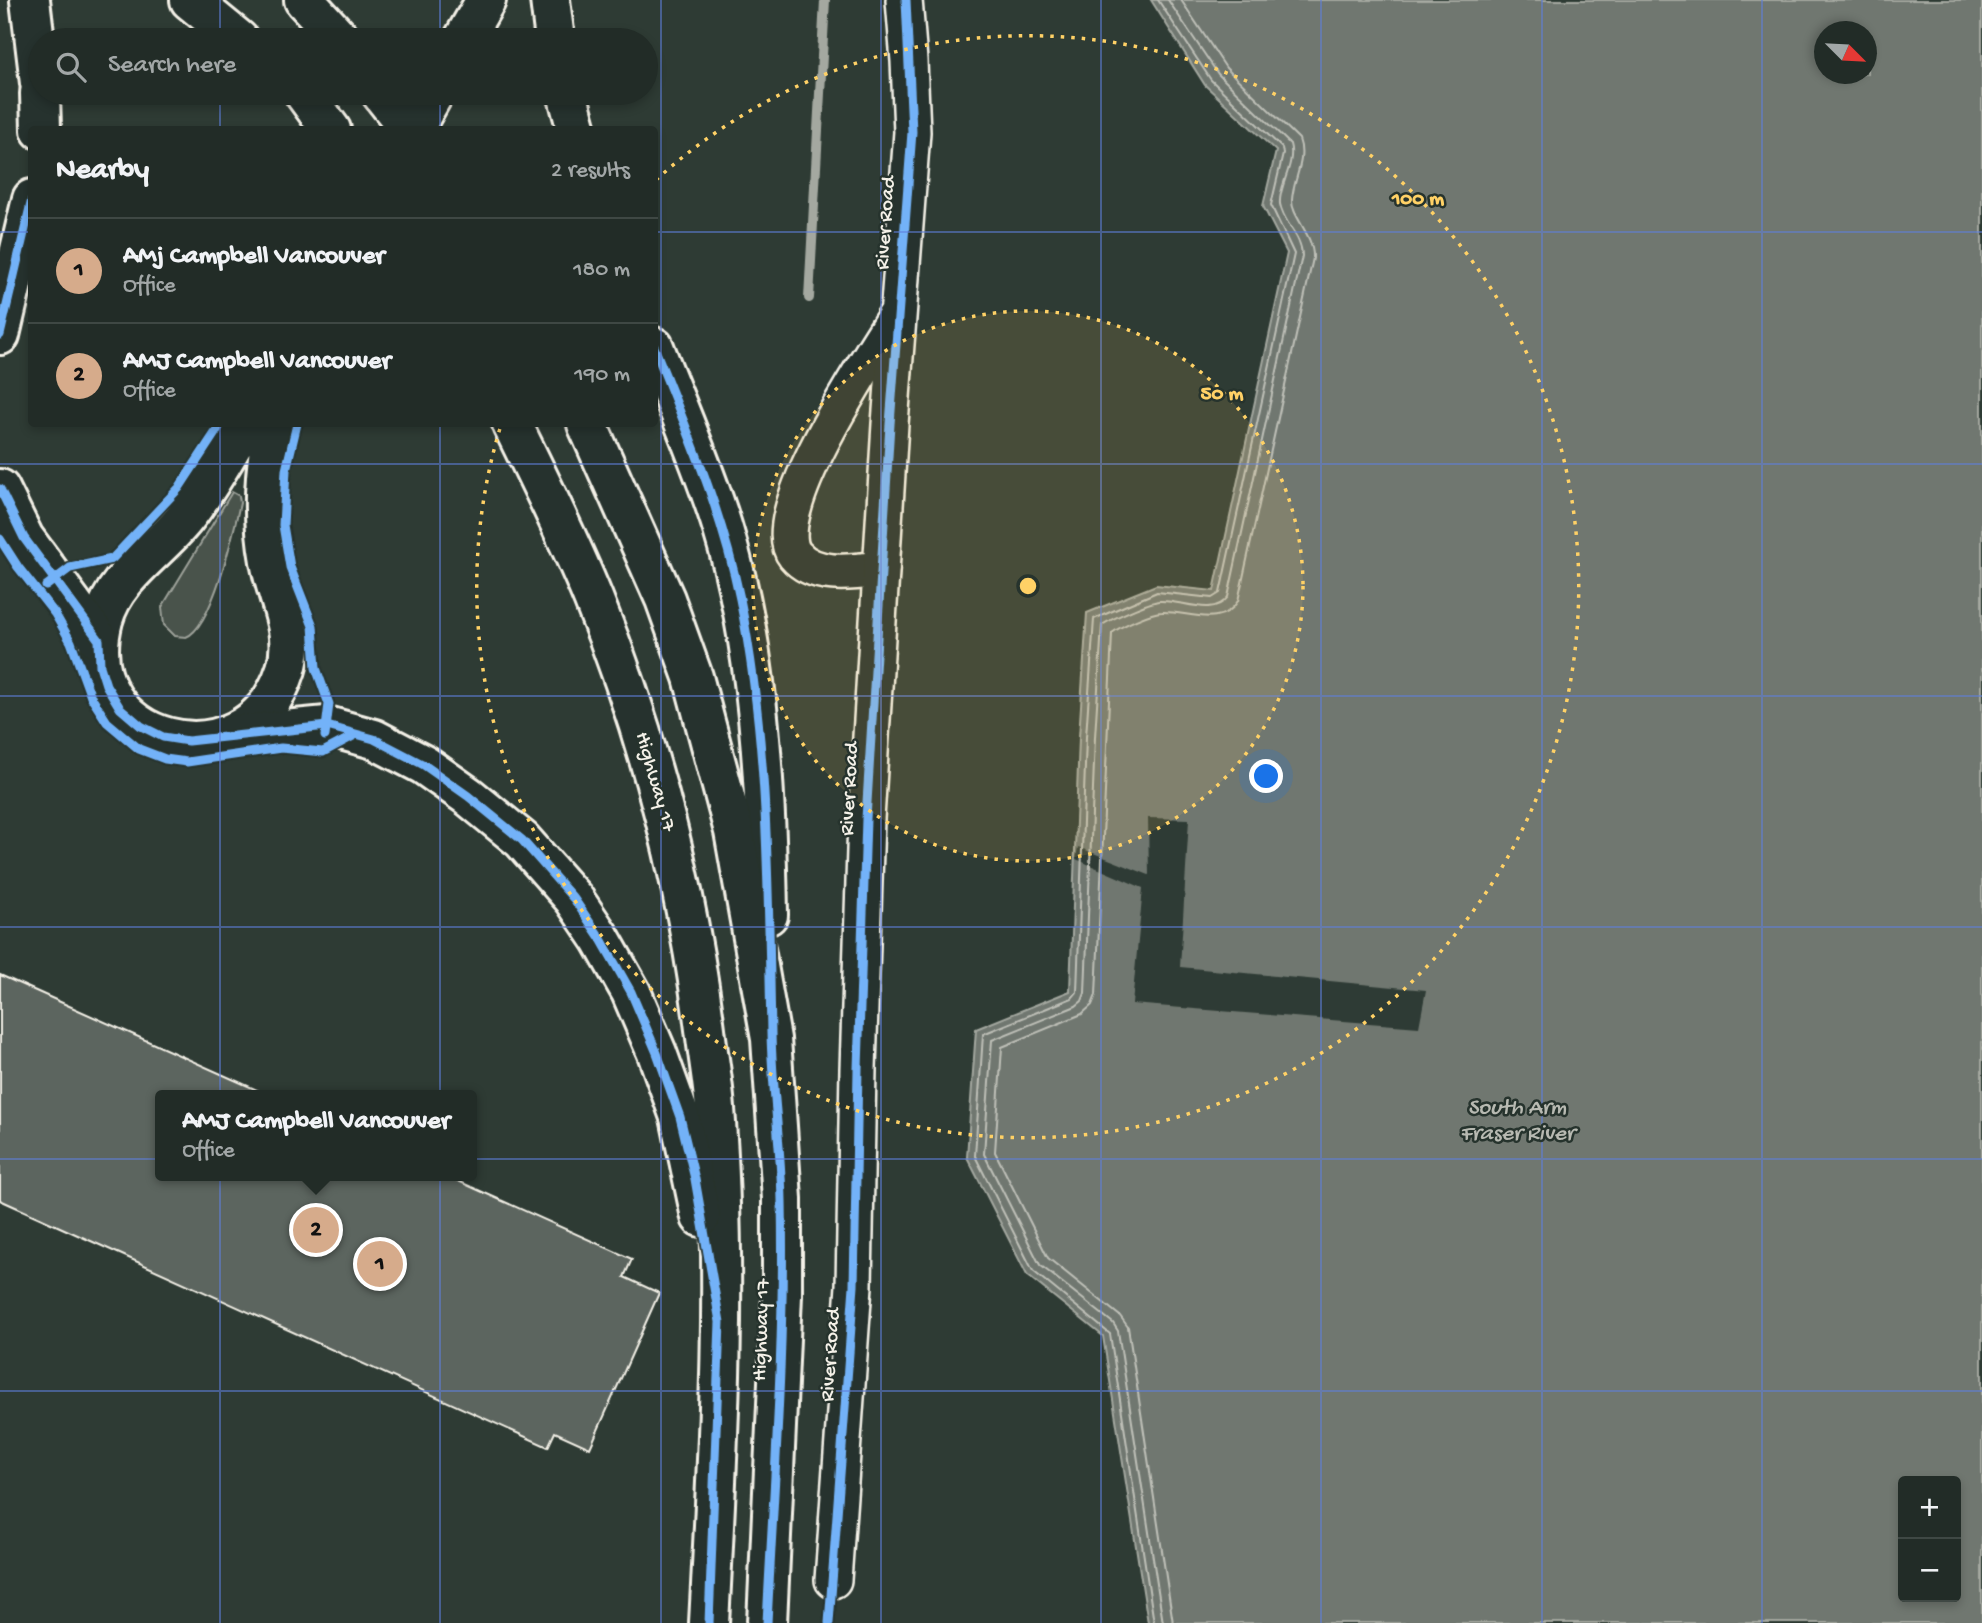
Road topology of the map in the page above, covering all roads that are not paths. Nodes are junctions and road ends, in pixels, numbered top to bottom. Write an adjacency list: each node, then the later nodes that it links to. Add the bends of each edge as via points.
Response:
1 (30, 0): 8 (main road)
2 (190, 0): 9 (main road)
3 (230, 0): 10 (main road)
4 (304, 0): 11 (main road)
5 (486, 0): 12 (main road)
6 (550, 0): 13 (main road)
7 (904, 0): 25 (street, River Road, via 912,132)
8 (33, 28)
9 (224, 28)
10 (254, 28)
11 (330, 28)
12 (470, 28)
13 (554, 28)
14 (40, 105): 19 (main road)
15 (313, 105): 20 (main road)
16 (391, 105): 21 (main road)
17 (427, 105): 22 (main road)
18 (571, 105): 23 (main road)
19 (41, 126)
20 (328, 126)
21 (409, 126)
22 (414, 126)
23 (577, 126)
24 (28, 217): 26 (main road)
25 (898, 312): 33 (street, River Road); 33 (street, via 850,388 806,472 789,522 788,540 796,556 810,565 831,573)
26 (0, 335)
27 (658, 357): 36 (main road, via 723,528 740,600 762,760)
28 (243, 427): 34 (main road, via 187,515 117,588)
29 (273, 427): 35 (main road, via 263,493 265,524 290,654 271,701)
30 (514, 427): 37 (main road, Highway 17, via 593,597 631,701 673,849 697,967 715,1106)
31 (588, 427): 36 (main road, Highway 17, via 665,599 693,677 734,831)
32 (0, 489): 34 (main road, via 24,538)
33 (881, 569): 38 (street, River Road, via 866,819 854,1286)
34 (100, 640): 35 (main road, via 106,685 120,708 141,726 174,740)
35 (232, 735): 37 (main road, via 327,726 374,739 424,765 468,796 522,840 574,899 631,992 675,1104 695,1179)
36 (771, 1039): 40 (main road, Highway 17, via 782,1199 782,1295)
37 (720, 1322): 39 (main road, Highway 17)
38 (833, 1580)
39 (709, 1623)
40 (767, 1623)

